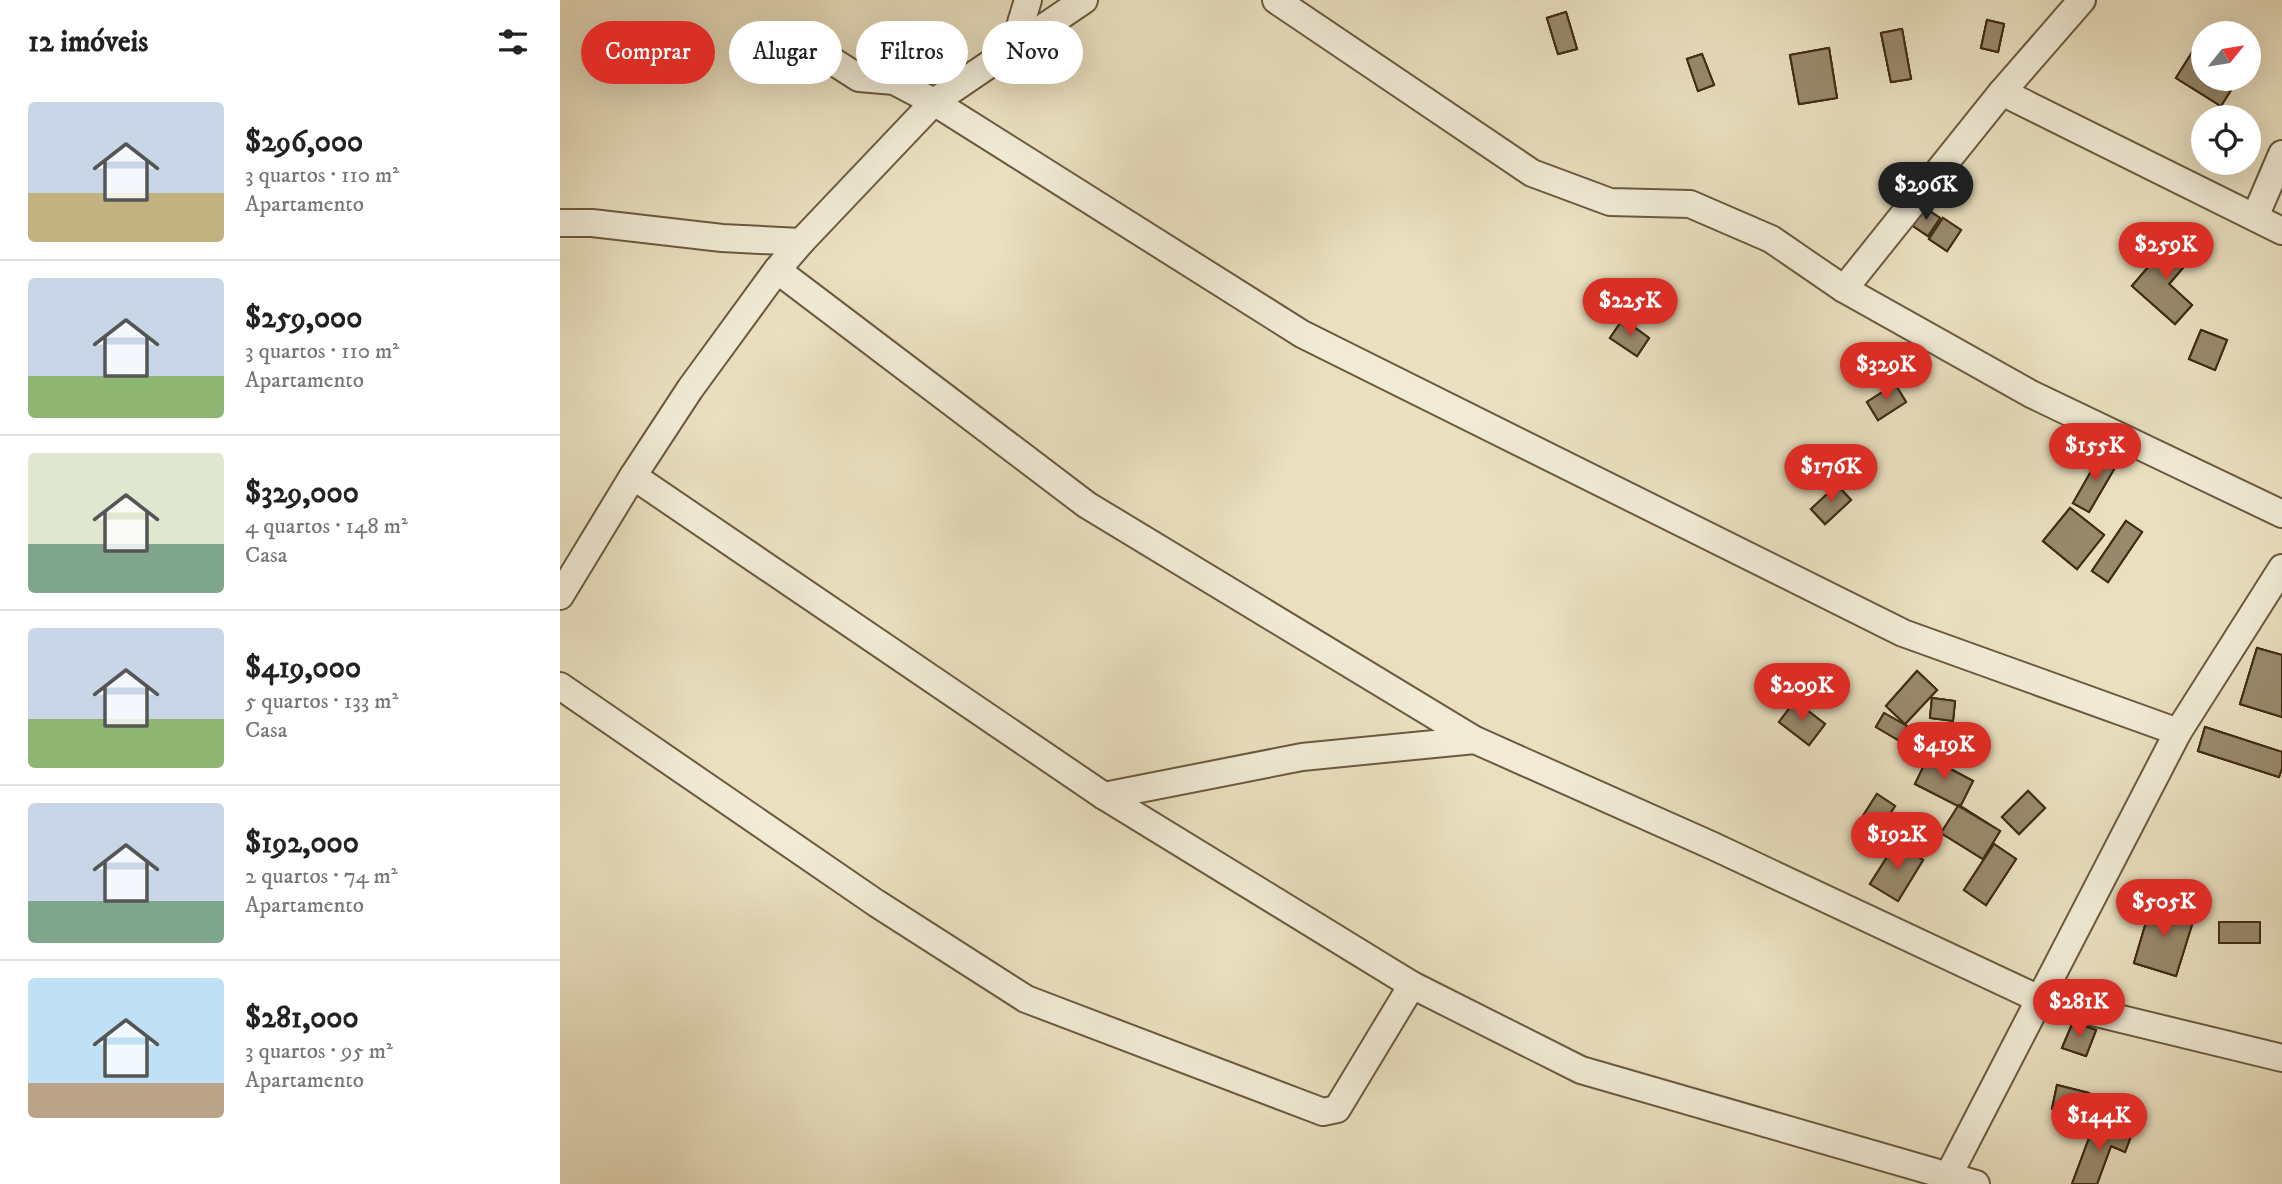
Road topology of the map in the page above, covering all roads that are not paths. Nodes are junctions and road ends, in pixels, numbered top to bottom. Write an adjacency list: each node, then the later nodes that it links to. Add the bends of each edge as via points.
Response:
1 (1028, 0): 5 (street)
2 (1084, 0): 6 (street)
3 (1276, 0): 17 (street, via 1532,173 1610,202 1690,204 1771,239)
4 (2082, 0): 9 (street)
5 (1022, 21)
6 (1052, 21)
7 (842, 67): 10 (street, via 859,78 894,81)
8 (982, 68): 10 (street)
9 (2002, 92): 12 (street); 17 (street)
10 (934, 102): 15 (street); 23 (street, via 1302,334 1903,633)
11 (2282, 154): 12 (street)
12 (2255, 217): 14 (street)
13 (560, 223): 15 (street)
14 (2282, 231)
15 (801, 242): 16 (street)
16 (777, 270): 18 (street); 24 (street, via 1087,505)
17 (1844, 289): 19 (street, via 2031,394)
18 (633, 476): 21 (street); 25 (street)
19 (2282, 514)
20 (2282, 568): 23 (street)
21 (560, 596)
22 (560, 686): 26 (street, via 876,903 1026,999 1323,1112 1337,1109)
23 (2178, 732): 27 (street)
24 (1475, 740): 25 (street, via 1301,757); 27 (street)
25 (1104, 796): 26 (street)
26 (1412, 985): 29 (street, via 1581,1070)
27 (2039, 999): 28 (street); 29 (street)
28 (2282, 1058)
29 (1946, 1180): 30 (street)
30 (1976, 1184)

